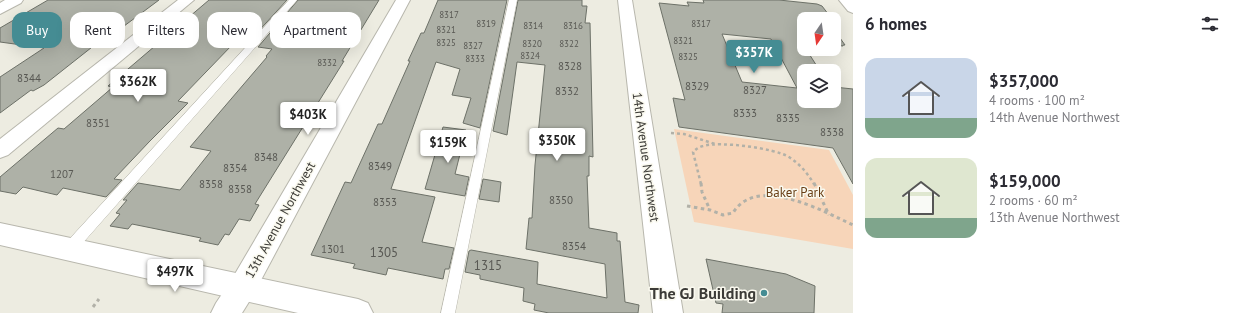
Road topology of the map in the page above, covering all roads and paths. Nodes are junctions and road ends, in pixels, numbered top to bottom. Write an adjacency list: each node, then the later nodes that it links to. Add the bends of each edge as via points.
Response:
1 (16, 0): 8 (street)
2 (188, 0): 12 (street)
3 (293, 0): 18 (lane)
4 (403, 0): 19 (street, 13th Avenue Northwest)
5 (513, 0): 24 (lane)
6 (625, 0): 25 (street, 14th Avenue Northwest)
7 (846, 0): 9 (street)
8 (0, 8)
9 (853, 8)
10 (671, 132): 11 (path)
11 (718, 144): 14 (path, via 698,147 693,152 702,192); 15 (path, via 772,151 796,161 814,184)
12 (0, 150)
13 (687, 206): 14 (path)
14 (710, 210): 15 (path, via 723,215 734,213 743,200 761,195 790,199)
15 (829, 215): 16 (path)
16 (853, 225)
17 (0, 234): 18 (street)
18 (69, 249): 19 (street)
19 (242, 288): 22 (street, 13th Avenue Northwest); 23 (street)
20 (99, 299): 21 (path)
21 (93, 307)
22 (226, 313)
23 (358, 313)
24 (448, 313)
25 (668, 313)

